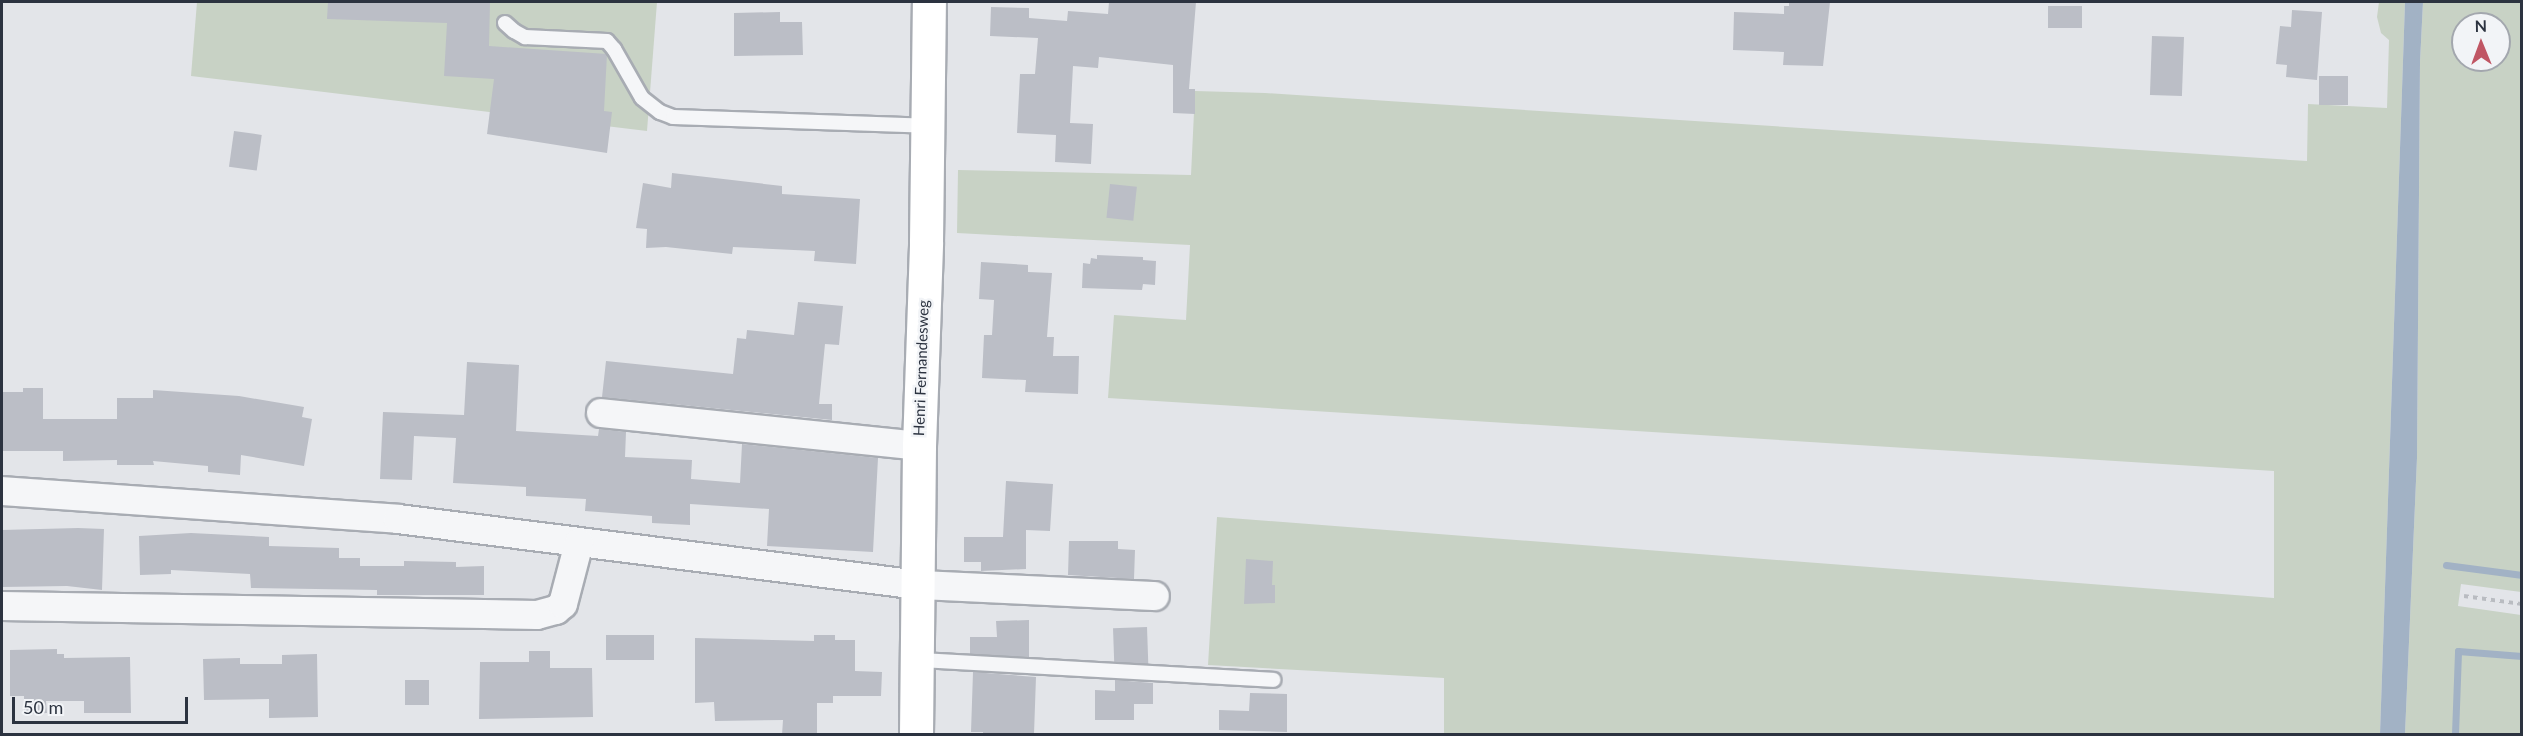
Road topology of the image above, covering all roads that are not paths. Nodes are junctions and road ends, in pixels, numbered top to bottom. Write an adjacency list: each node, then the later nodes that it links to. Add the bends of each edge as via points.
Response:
1 (929, 2): 3 (street, Henri Fernandesweg)
2 (505, 23): 3 (lane, via 525,37 607,41 642,98 673,117)
3 (927, 126): 5 (street, Henri Fernandesweg)
4 (601, 413): 5 (street)
5 (919, 446): 8 (street, Henri Fernandesweg)
6 (2, 490): 7 (street, via 398,519)
7 (579, 543): 8 (street); 10 (street, via 563,604 537,615)
8 (919, 585): 9 (street); 11 (street, Henri Fernandesweg)
9 (1155, 596)
10 (2, 606)
11 (919, 660): 12 (lane); 13 (street, Henri Fernandesweg)
12 (1273, 680)
13 (916, 735)

